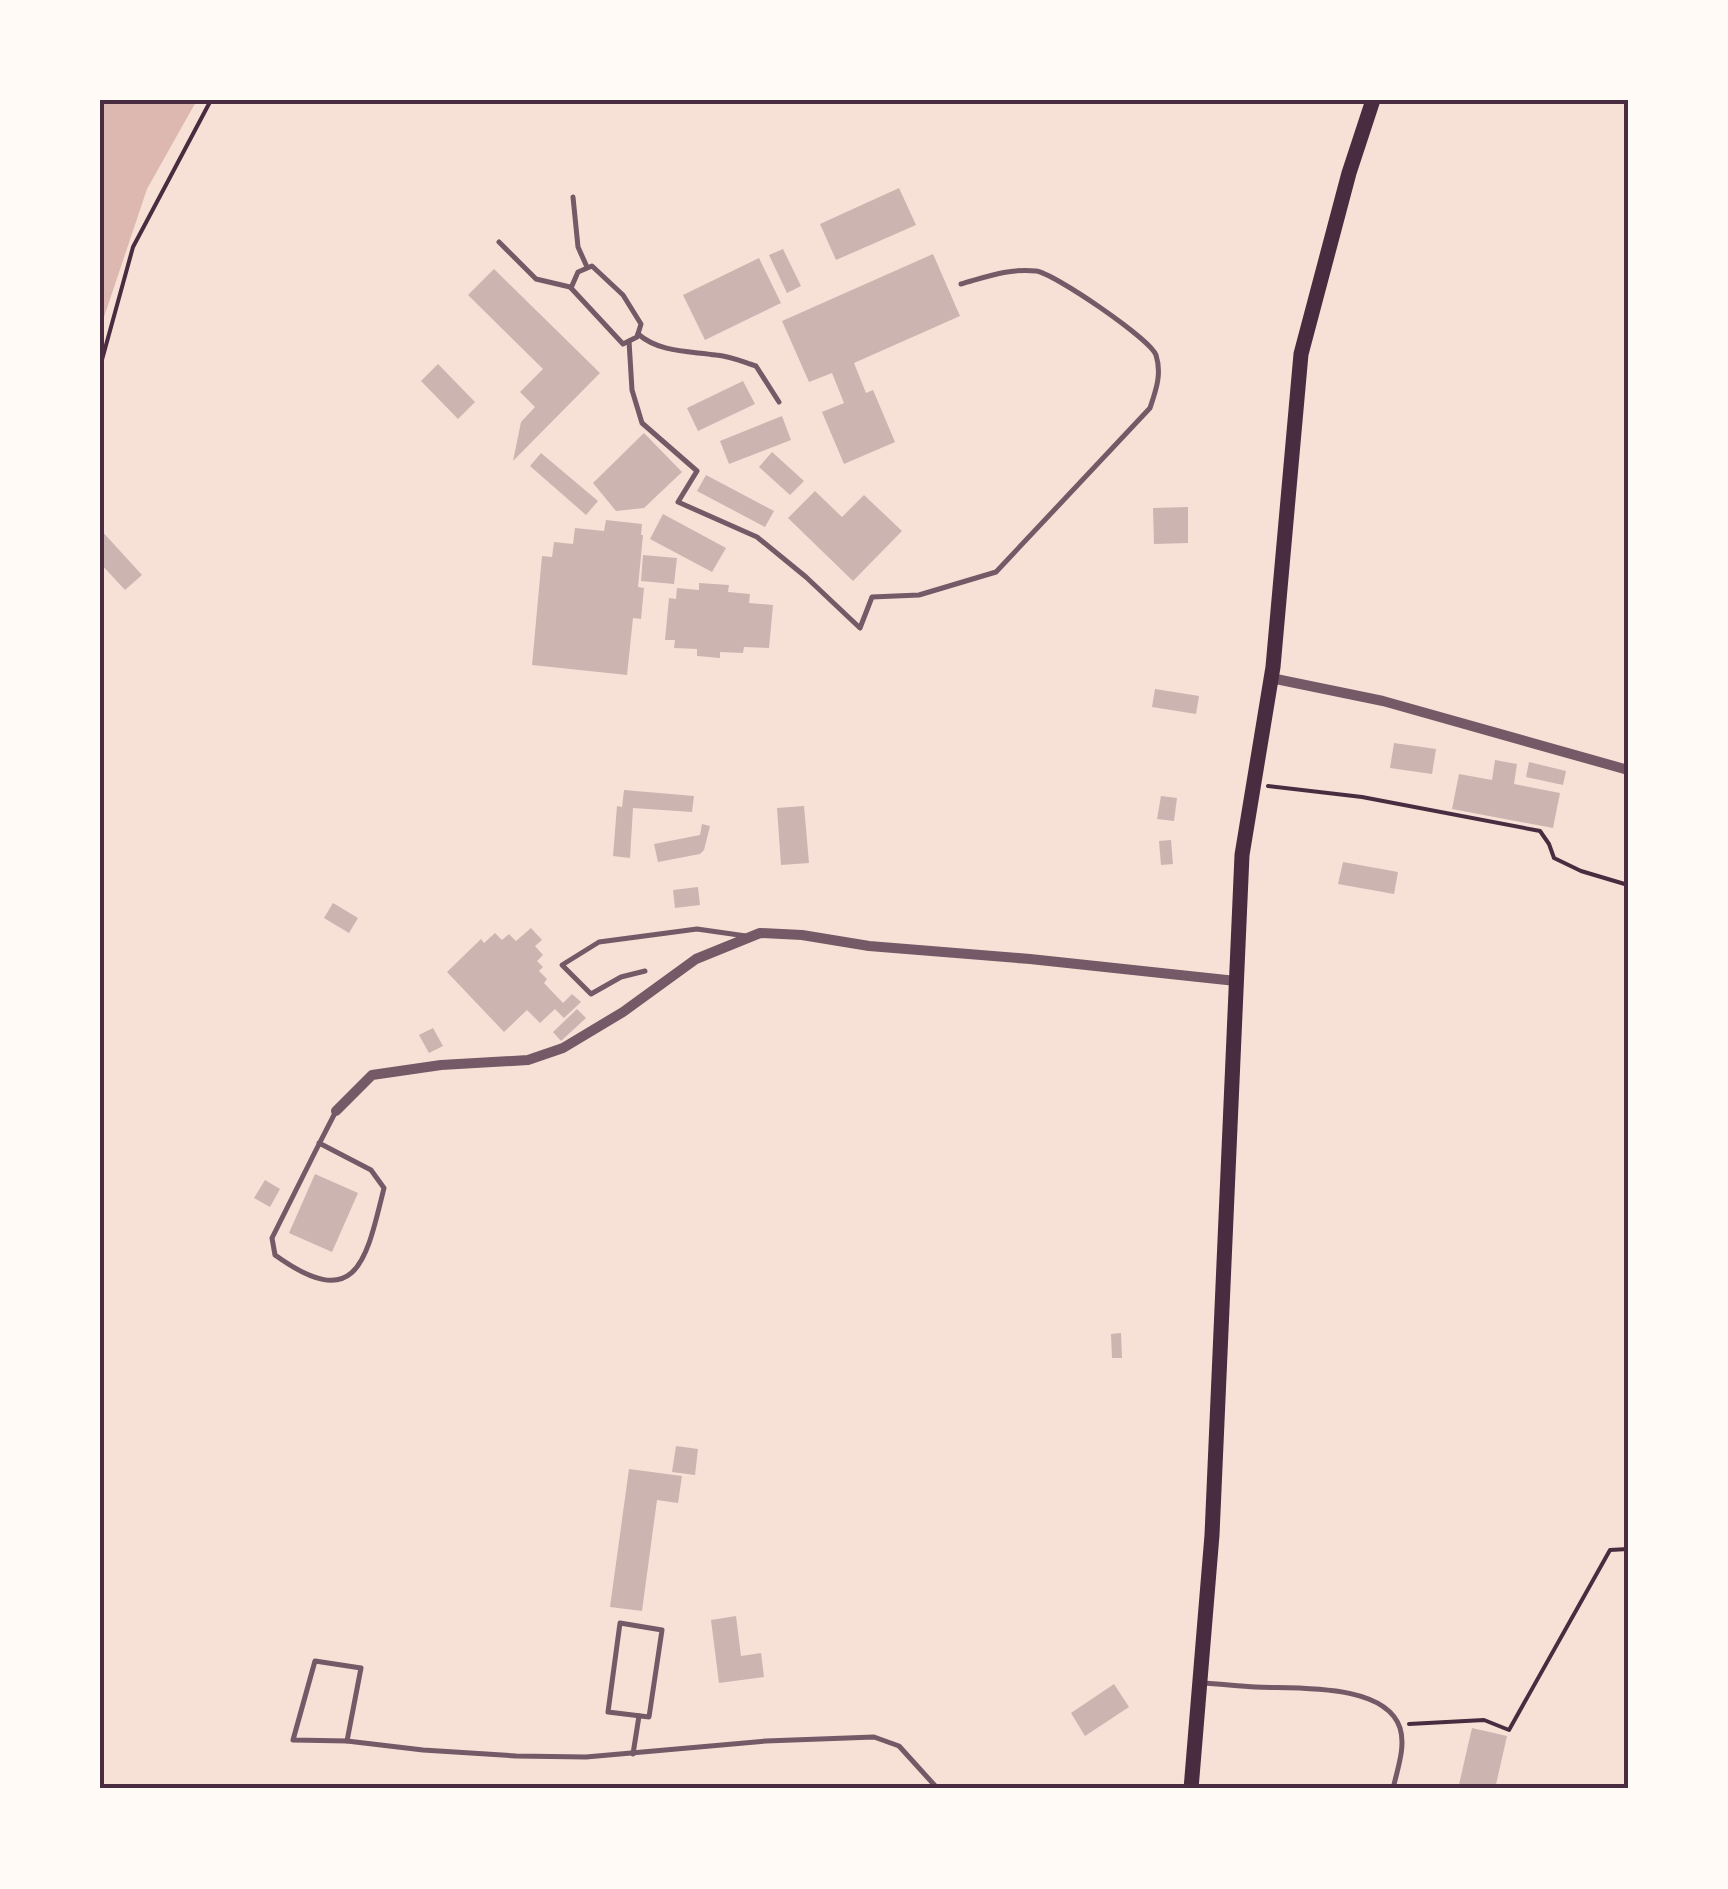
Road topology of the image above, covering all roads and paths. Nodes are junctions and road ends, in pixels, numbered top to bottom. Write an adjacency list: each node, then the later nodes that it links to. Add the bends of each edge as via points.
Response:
1 (211, 100): 10 (path, via 133,247)
2 (1373, 100): 12 (main road, via 1301,354)
3 (573, 198): 5 (lane, via 578,246)
4 (499, 242): 7 (lane, via 536,278)
5 (588, 268): 7 (lane, via 578,272); 8 (lane, via 623,296 641,324)
6 (961, 284): 9 (lane, via 1011,269 1042,271 1134,330 1155,352 1159,379 1150,408 996,572 919,595 872,597 860,628 757,537 678,502 697,471 642,423)
7 (571, 288): 9 (lane, via 624,344)
8 (638, 334): 9 (lane); 11 (lane, via 678,352 756,366)
9 (629, 341)
10 (100, 368)
11 (778, 402)
12 (1271, 678): 13 (street, via 1383,701); 14 (main road)
13 (1628, 770)
14 (1254, 784): 15 (path, via 1540,831 1554,858); 18 (main road, via 1242,854)
15 (1628, 885)
16 (751, 937): 17 (lane, via 697,929 598,942 562,965 591,994); 18 (street, via 802,935); 19 (street, via 696,959 563,1048 528,1060 372,1075)
17 (645, 971)
18 (1236, 981): 22 (main road, via 1212,1535)
19 (336, 1111): 20 (lane)
20 (319, 1143): 20 (lane, via 272,1238 275,1254 296,1270 322,1281 342,1280 357,1270 384,1188 371,1170)
21 (1628, 1549): 24 (path, via 1610,1550 1509,1730 1484,1720)
22 (1199, 1682): 24 (lane, via 1356,1694); 28 (main road)
23 (639, 1716): 23 (lane, via 608,1712 620,1623 662,1630 649,1717); 26 (lane)
24 (1399, 1724): 29 (lane, via 1402,1748)
25 (348, 1741): 25 (lane, via 293,1740 315,1661 361,1668); 26 (lane, via 516,1756)
26 (633, 1754): 27 (lane, via 874,1737 899,1746)
27 (938, 1789)
28 (1191, 1789)
29 (1393, 1789)

